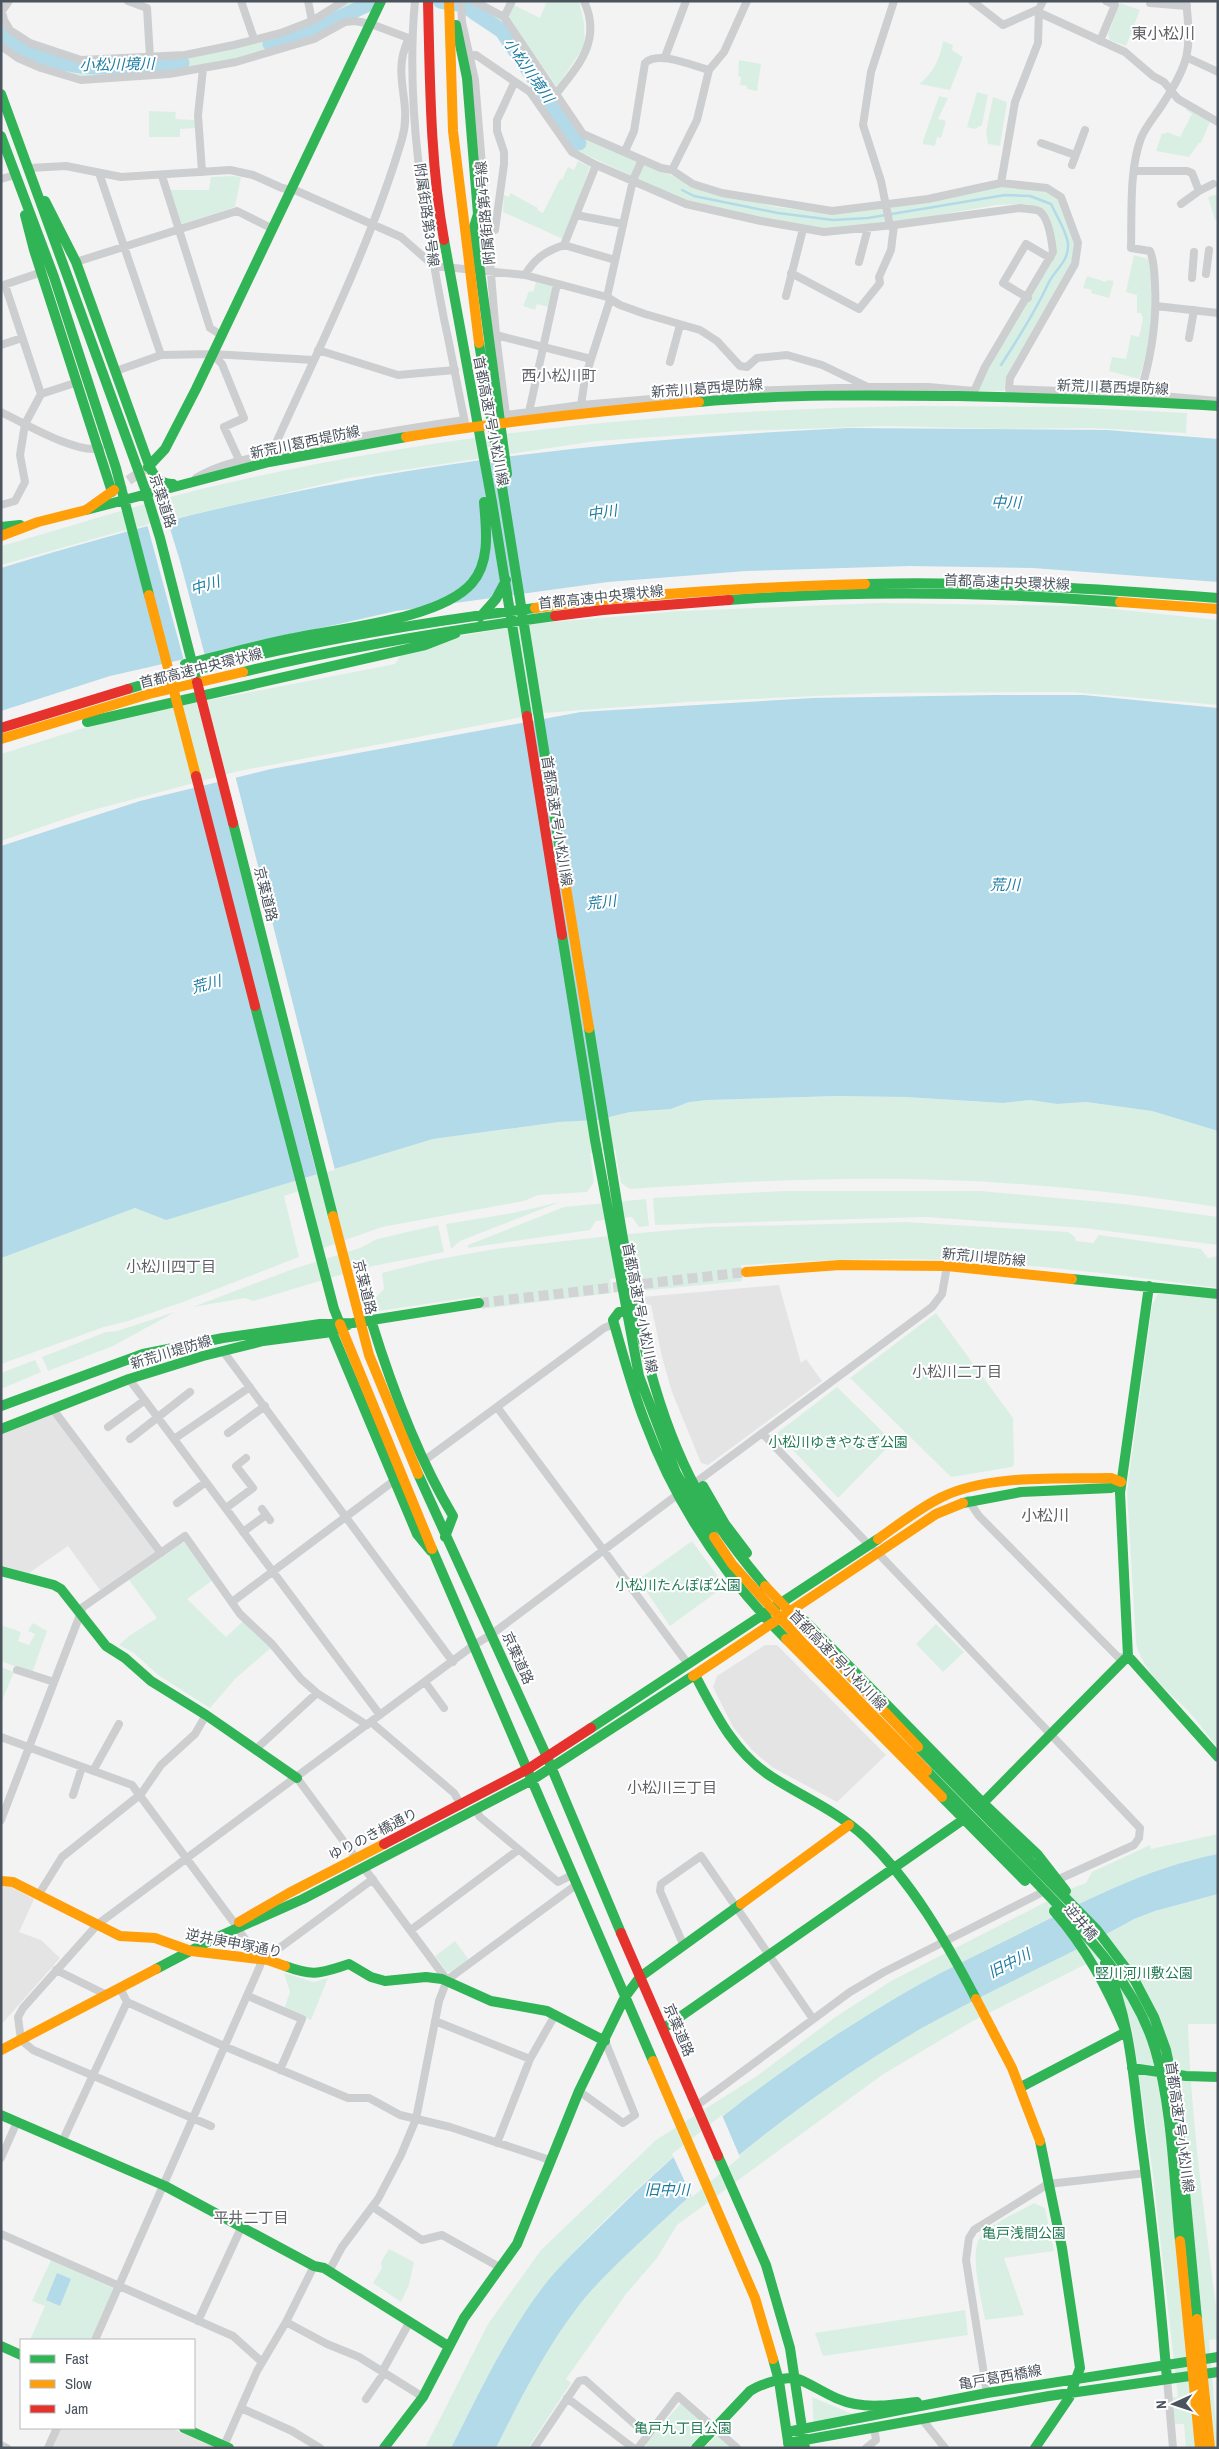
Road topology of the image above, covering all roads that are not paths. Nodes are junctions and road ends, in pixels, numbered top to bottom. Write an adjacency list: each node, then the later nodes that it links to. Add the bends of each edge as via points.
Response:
1 (9, 1): 24 (street)
2 (128, 1): 35 (street, via 147,8)
3 (241, 1): 29 (street)
4 (308, 1): 27 (street)
5 (344, 1): 27 (street)
6 (428, 1): 70 (main road, 首都高速7号小松川線, via 430,107)
7 (443, 1): 99 (main road, via 444,99 450,177 460,249)
8 (450, 1): 37 (main road, 首都高速7号小松川線)
9 (453, 1): 76 (main road, via 467,78 478,214)
10 (461, 1): 33 (street, 附属街路第4号線)
11 (474, 1): 26 (street)
12 (512, 1): 26 (street)
13 (584, 1): 44 (street, via 590,26 589,47)
14 (686, 1): 34 (street)
15 (747, 1): 39 (street, via 724,52)
16 (894, 1): 71 (street, via 870,72 863,125)
17 (1043, 1): 25 (street)
18 (1106, 1): 31 (street, via 1115,5)
19 (417, 3): 30 (street, 附属街路第3号線); 70 (main road, via 423,132 429,180)
20 (978, 3): 25 (street, via 1003,25)
21 (1150, 3): 23 (street)
22 (380, 4): 28 (main road)
23 (1187, 4): 36 (street)
24 (2, 10): 35 (street, via 10,30 30,43 58,53 81,60)
25 (1040, 11): 31 (street); 63 (street, via 1038,42 1015,102)
26 (504, 17): 44 (street)
27 (312, 21): 29 (street)
28 (371, 24): 30 (street); 38 (street, via 345,22 314,39 279,51); 66 (main road)
29 (254, 39): 35 (street, via 185,55)
30 (410, 39): 73 (street, via 400,63 406,116 402,138); 90 (street, 附属街路第3号線, via 418,158)
31 (1100, 41): 42 (street, via 1125,52 1164,82)
32 (1, 46): 38 (street, via 41,68 81,80)
33 (470, 56): 41 (street, via 476,55); 81 (street, 附属街路第4号線, via 475,80)
34 (665, 56): 39 (street); 49 (street, via 645,63 634,131)
35 (150, 57)
36 (1188, 58): 40 (street); 42 (street)
37 (451, 65): 76 (main road, via 458,90); 99 (main road, 首都高速7号小松川線, via 453,131)
38 (203, 69): 57 (street, via 198,115)
39 (710, 70): 55 (street, via 697,120)
40 (1218, 72)
41 (514, 83): 52 (street, via 530,92 572,152); 81 (street, via 497,120 504,164 495,230)
42 (1171, 92): 45 (street); 56 (street, via 1140,140)
43 (1, 94): 54 (main road, 京葉道路)
44 (556, 94): 49 (street, via 583,134)
45 (1218, 122)
46 (1085, 130): 50 (street)
47 (1, 136): 59 (main road)
48 (1041, 143): 50 (street)
49 (625, 151): 51 (street)
50 (1076, 155): 53 (street)
51 (641, 162): 55 (street); 62 (street)
52 (596, 164): 62 (street); 72 (street)
53 (1072, 165)
54 (29, 168): 58 (street, via 66,166); 65 (main road, 京葉道路)
55 (672, 170): 71 (street, via 693,184 776,203 832,211)
56 (1135, 171): 67 (street, via 1186,170 1192,173); 103 (street, via 1131,248 1150,252)
57 (202, 172): 60 (street); 66 (street, via 230,170 253,175)
58 (99, 173): 60 (street, via 121,177); 83 (street)
59 (15, 175): 61 (street); 68 (main road)
60 (162, 176): 80 (street)
61 (1, 179)
62 (634, 179): 74 (street); 79 (street, via 686,204)
63 (1001, 183): 71 (street); 126 (street, via 1047,188 1056,194 1061,198 1078,243 1075,264 1010,378 1009,388)
64 (1213, 184): 67 (street)
65 (38, 190): 88 (main road); 189 (main road, 京葉道路, via 160,538 375,1373)
66 (290, 190): 73 (street); 77 (main road)
67 (1198, 191): 69 (street)
68 (23, 194): 92 (main road, via 30,235); 194 (main road, via 103,426 171,675 326,1286)
69 (1181, 204)
70 (438, 207): 132 (main road, 首都高速7号小松川線)
71 (887, 207): 75 (street)
72 (576, 214): 74 (street); 82 (street)
73 (373, 223): 90 (street, via 401,237); 113 (street)
74 (623, 224): 87 (street)
75 (891, 224): 78 (street); 86 (street, via 1020,208 1039,212 1044,216 1052,237); 94 (street, via 891,250 879,277 880,283 859,309)
76 (474, 227): 149 (main road, via 514,520 509,573 486,611 462,630 425,645 162,703 49,732)
77 (271, 228): 80 (street, via 236,211); 107 (main road)
78 (868, 228): 79 (street, via 824,232); 89 (street)
79 (803, 229): 94 (street)
80 (179, 230): 83 (street); 107 (street, via 210,328)
81 (487, 233): 91 (street, 附属街路第4号線)
82 (564, 244): 87 (street); 93 (street, via 533,261)
83 (123, 247): 88 (street); 115 (street)
84 (1209, 250): 95 (street)
85 (1194, 252): 96 (street)
86 (1050, 258): 102 (street); 102 (street, via 1026,244 1003,283)
87 (615, 260): 101 (street)
88 (76, 262): 120 (main road)
89 (859, 262)
90 (434, 266): 91 (street); 119 (street, 附属街路第3号線)
91 (490, 271): 93 (street); 108 (street, 附属街路第4号線)
92 (42, 272): 98 (street); 121 (main road)
93 (525, 274): 97 (street)
94 (791, 274): 100 (street)
95 (1206, 274)
96 (1192, 278)
97 (557, 284): 101 (street); 112 (street)
98 (3, 286): 109 (street)
99 (470, 286): 352 (main road, 首都高速7号小松川線, via 631,1288 660,1406 703,1502 761,1582 809,1636 1082,1914 1123,1963 1150,2007 1166,2046 1176,2096)
100 (786, 296)
101 (609, 298): 106 (street); 116 (street)
102 (1028, 298): 123 (street, via 985,366)
103 (1156, 306): 104 (street); 125 (street, via 1152,350)
104 (1194, 310): 105 (street); 110 (street)
105 (1218, 313)
106 (680, 325): 118 (street); 122 (street, via 711,336 740,366 747,367 757,358 787,355 822,365)
107 (221, 335): 114 (main road)
108 (496, 335): 112 (street); 133 (street, 附属街路第4号線)
109 (22, 338): 111 (street); 124 (street)
110 (1189, 338)
111 (1, 346)
112 (542, 346): 116 (street); 131 (street)
113 (318, 350): 117 (street); 119 (street, via 398,375)
114 (212, 354): 115 (street); 117 (street); 138 (street, via 222,364 244,418 224,427); 139 (main road, via 164,449)
115 (161, 355): 120 (street)
116 (591, 359): 128 (street)
117 (313, 360): 137 (street)
118 (670, 362)
119 (455, 370): 134 (street, 附属街路第3号線)
120 (116, 371): 139 (main road)
121 (78, 382): 124 (street); 136 (main road)
122 (868, 387): 123 (street, via 928,387); 128 (street, via 745,391)
123 (973, 393): 126 (main road, 新荒川葛西堤防線, via 1005,399); 133 (main road, 新荒川葛西堤防線, via 746,398)
124 (41, 394): 135 (street)
125 (1140, 394): 126 (street); 127 (street)
126 (1095, 396): 129 (main road, 新荒川葛西堤防線)
127 (1218, 401)
128 (581, 405): 131 (street)
129 (1218, 406)
130 (1, 412): 135 (street)
131 (529, 412): 133 (street)
132 (476, 417): 148 (main road, via 486,546 479,572 465,592 433,609 229,652 148,677); 351 (main road, 首都高速7号小松川線, via 595,1140 628,1326 650,1409 676,1473 694,1506 748,1583 1075,1923 1131,1993 1154,2049 1165,2099)
133 (503, 419): 134 (main road, 新荒川葛西堤防線)
134 (465, 423): 137 (street, via 347,438); 140 (main road, 新荒川葛西堤防線)
135 (25, 424): 136 (street, via 88,450); 141 (street, via 20,455 25,482 15,501)
136 (100, 448): 142 (main road, 新荒川葛西堤防線, via 113,491)
137 (271, 454): 138 (street)
138 (240, 462): 140 (street, via 210,470)
139 (149, 467): 140 (main road, 新荒川葛西堤防線, via 159,482 166,484)
140 (200, 479): 142 (main road, 新荒川葛西堤防線)
141 (1, 505)
142 (86, 510): 143 (main road, 新荒川葛西堤防線)
143 (38, 522): 144 (main road); 145 (main road, 新荒川葛西堤防線)
144 (1, 527)
145 (1, 536)
146 (1218, 598): 148 (main road, 首都高速中央環状線, via 950,582 801,584 647,594 375,632 221,665)
147 (1218, 609): 149 (main road, 首都高速中央環状線, via 1073,598 906,592 744,597 648,605 442,631 303,657)
148 (115, 693): 149 (main road, 首都高速中央環状線)
149 (3, 734)
150 (947, 1266): 151 (main road, 新荒川堤防線, via 840,1266); 152 (main road, 新荒川堤防線); 173 (street, via 942,1294 932,1306)
151 (746, 1272)
152 (1149, 1286): 153 (main road, 新荒川堤防線); 181 (main road)
153 (1218, 1294)
154 (479, 1303): 155 (main road, 新荒川堤防線)
155 (371, 1320): 158 (main road, 新荒川堤防線); 177 (main road, via 386,1368)
156 (314, 1324): 158 (main road, 新荒川堤防線); 159 (main road); 165 (main road, 新荒川堤防線, via 143,1354)
157 (614, 1324): 167 (street, via 604,1328); 179 (main road, via 615,1315 626,1310 637,1312 643,1320 666,1404); 182 (main road, 逆井橋, via 644,1421)
158 (334, 1327): 159 (main road, 新荒川堤防線); 178 (main road)
159 (287, 1337): 160 (main road, 新荒川堤防線)
160 (223, 1351): 161 (main road, 新荒川堤防線); 162 (street)
161 (129, 1378): 164 (street); 168 (main road, 新荒川堤防線)
162 (250, 1387): 166 (street); 175 (street)
163 (190, 1392): 169 (street)
164 (145, 1400): 169 (street); 170 (street)
165 (1, 1406)
166 (265, 1406): 172 (street); 187 (street)
167 (497, 1407): 177 (street); 191 (street)
168 (52, 1408): 171 (main road, 新荒川堤防線); 193 (street)
169 (157, 1417): 174 (street); 175 (street)
170 (108, 1427)
171 (1, 1429)
172 (228, 1433)
173 (762, 1433): 179 (street); 190 (street)
174 (130, 1439)
175 (174, 1439): 180 (street)
176 (246, 1458): 185 (street, via 236,1466 253,1488)
177 (425, 1460): 189 (main road, via 437,1490 453,1516)
178 (395, 1480): 187 (street); 194 (main road, via 417,1534)
179 (699, 1480): 197 (main road, via 725,1524)
180 (206, 1482): 184 (street); 185 (street)
181 (1121, 1482): 183 (main road, ゆりのき橋通り, via 1110,1488 996,1495); 190 (main road, ゆりのき橋通り, via 1111,1478 981,1485 940,1498); 205 (main road)
182 (677, 1495): 191 (street); 201 (main road, 逆井橋, via 721,1563)
183 (968, 1500): 192 (main road, ゆりのき橋通り, via 936,1514); 205 (street, via 979,1516 1119,1658)
184 (177, 1503)
185 (226, 1508): 188 (street)
186 (266, 1515): 188 (street)
187 (346, 1517): 196 (street); 206 (street)
188 (243, 1532): 196 (street)
189 (445, 1537): 203 (main road, 京葉道路)
190 (868, 1544): 197 (main road, ゆりのき橋通り)
191 (603, 1550): 203 (street); 207 (street)
192 (876, 1552): 199 (main road, ゆりのき橋通り); 218 (street)
193 (161, 1553): 198 (street, via 185,1536); 200 (street, via 83,1607)
194 (435, 1555): 204 (main road)
195 (1, 1571): 200 (main road, via 54,1585)
196 (273, 1572): 198 (street); 215 (street)
197 (785, 1599): 199 (main road); 201 (main road, ゆりのき橋通り)
198 (232, 1602): 212 (street)
199 (793, 1608): 202 (main road, ゆりのき橋通り); 232 (main road)
200 (81, 1612): 210 (street); 214 (main road, via 106,1646)
201 (763, 1614): 202 (main road, 逆井橋); 207 (main road, ゆりのき橋通り)
202 (771, 1623): 209 (main road, ゆりのき橋通り); 236 (main road, 逆井橋)
203 (492, 1634): 204 (street); 222 (main road, 京葉道路)
204 (474, 1645): 206 (street); 226 (main road)
205 (1128, 1656): 218 (main road); 223 (main road)
206 (453, 1662): 211 (street)
207 (688, 1664): 222 (main road, ゆりのき橋通り)
208 (17, 1670): 210 (street)
209 (695, 1675): 225 (main road, ゆりのき橋通り); 237 (main road, via 718,1719 752,1762)
210 (54, 1682): 220 (street)
211 (425, 1682): 213 (street); 215 (street)
212 (317, 1693): 216 (street); 221 (street)
213 (444, 1708)
214 (206, 1715): 221 (main road); 231 (street, via 195,1734 161,1765)
215 (380, 1715): 216 (street)
216 (369, 1723): 228 (street); 233 (street, via 454,1794)
217 (119, 1724): 227 (street)
218 (1052, 1734): 232 (main road); 244 (street, via 1136,1822 1140,1833 1134,1845)
219 (1, 1737): 220 (street)
220 (29, 1747): 224 (street); 235 (street)
221 (256, 1750): 228 (main road)
222 (547, 1757): 225 (main road, 京葉道路); 226 (main road, ゆりのき橋通り)
223 (1218, 1757)
224 (82, 1767): 227 (street); 230 (street)
225 (552, 1767): 229 (main road, ゆりのき橋通り); 260 (main road, 京葉道路)
226 (528, 1769): 229 (main road); 233 (main road, ゆりのき橋通り)
227 (92, 1771): 231 (street, via 132,1785)
228 (297, 1778): 239 (street); 240 (street)
229 (532, 1780): 234 (main road, ゆりのき橋通り); 245 (main road)
230 (73, 1794)
231 (140, 1795): 240 (street); 247 (street, via 62,1857)
232 (983, 1803): 236 (main road); 244 (main road)
233 (461, 1805): 239 (main road, ゆりのき橋通り)
234 (476, 1810): 238 (street); 241 (main road, ゆりのき橋通り)
235 (1, 1820)
236 (963, 1820): 242 (main road); 248 (main road, 逆井橋)
237 (849, 1825): 242 (main road, via 864,1836); 249 (main road)
238 (518, 1850): 245 (street, via 558,1882); 252 (street)
239 (356, 1858): 251 (main road, ゆりのき橋通り)
240 (187, 1859): 250 (street); 251 (street)
241 (364, 1868): 243 (street); 251 (main road, ゆりのき橋通り)
242 (894, 1869): 253 (main road); 256 (main road)
243 (372, 1879): 252 (street); 257 (street)
244 (1059, 1879): 258 (main road)
245 (574, 1880): 261 (street); 265 (main road)
246 (1, 1881): 247 (main road, 逆井庚申塚通り, via 13,1882)
247 (39, 1894): 250 (main road, 逆井庚申塚通り)
248 (1038, 1894): 253 (street); 258 (main road, 逆井橋)
249 (735, 1906): 254 (main road); 254 (street, via 701,1856 661,1884 660,1891); 256 (street)
250 (98, 1924): 255 (main road, 逆井庚申塚通り, via 120,1936 155,1938); 259 (street)
251 (237, 1926): 255 (main road, ゆりのき橋通り); 257 (street)
252 (411, 1930): 261 (street)
253 (946, 1940): 268 (street, via 850,1992); 281 (main road)
254 (683, 1944): 260 (main road)
255 (191, 1951): 257 (main road, 逆井庚申塚通り); 262 (main road, ゆりのき橋通り)
256 (767, 1955): 268 (street); 270 (main road)
257 (264, 1960): 261 (main road, 逆井庚申塚通り, via 306,1974 318,1974 349,1964 377,1979 395,1981 434,1977); 264 (street)
258 (1102, 1968): 271 (main road, via 1120,2003)
259 (56, 1970): 263 (street); 272 (street, via 18,2017)
260 (640, 1977): 265 (main road); 270 (main road, 京葉道路)
261 (447, 1980): 267 (main road, 逆井庚申塚通り, via 491,2001 540,2009); 269 (street)
262 (120, 1988): 263 (main road, ゆりのき橋通り); 266 (street)
263 (107, 1994): 272 (main road, ゆりのき橋通り)
264 (248, 1996): 274 (street); 278 (street, via 302,2019)
265 (625, 1997): 273 (main road); 318 (main road, via 755,2298)
266 (127, 2002): 274 (street); 279 (street)
267 (555, 2015): 273 (main road, 逆井庚申塚通り); 276 (street)
268 (813, 2019): 283 (street)
269 (435, 2021): 276 (street); 286 (street)
270 (664, 2028): 283 (main road, 京葉道路)
271 (1126, 2032): 277 (main road); 281 (main road)
272 (21, 2040): 275 (main road, ゆりのき橋通り); 279 (street, via 34,2050)
273 (605, 2041): 282 (main road); 282 (street, via 636,2115 622,2123)
274 (226, 2047): 278 (street); 285 (street)
275 (1, 2050)
276 (530, 2059): 290 (street)
277 (1132, 2068): 280 (main road); 293 (main road)
278 (280, 2070): 286 (street, via 348,2098 369,2098 400,2115)
279 (94, 2076): 285 (street); 289 (street)
280 (1218, 2078)
281 (1021, 2087): 294 (main road, via 1040,2139)
282 (579, 2091): 292 (main road)
283 (696, 2106): 315 (main road, 京葉道路, via 772,2282)
284 (1, 2115): 287 (main road)
285 (194, 2119): 288 (street); 295 (street)
286 (416, 2119): 290 (street); 296 (street, via 398,2163)
287 (17, 2122): 289 (main road); 291 (street)
288 (211, 2126)
289 (62, 2142): 295 (main road)
290 (497, 2143): 292 (street)
291 (1, 2158)
292 (550, 2160): 300 (main road, via 517,2244)
293 (1146, 2173): 294 (street); 312 (main road)
294 (1048, 2184): 316 (main road, via 1066,2273); 320 (street, via 980,2225 969,2238 966,2260)
295 (165, 2186): 297 (main road); 302 (street)
296 (373, 2206): 300 (street, via 422,2240 442,2234); 301 (street, via 342,2247)
297 (242, 2226): 299 (main road); 303 (street)
298 (1, 2234): 302 (street)
299 (314, 2266): 301 (main road); 304 (street)
300 (501, 2268): 308 (main road, via 483,2289)
301 (329, 2271): 305 (main road)
302 (120, 2286): 303 (street); 306 (street)
303 (198, 2322): 311 (street, via 233,2336)
304 (286, 2322): 311 (street); 313 (street)
305 (409, 2323): 308 (main road); 313 (street)
306 (96, 2339)
307 (1, 2346): 309 (main road)
308 (448, 2346): 321 (main road)
309 (20, 2355)
310 (1218, 2358): 312 (main road, 亀戸葛西橋線)
311 (262, 2362): 325 (street)
312 (1166, 2365): 316 (main road, 亀戸葛西橋線); 317 (main road)
313 (383, 2372): 321 (street); 323 (street)
314 (1218, 2372): 317 (main road, 亀戸葛西橋線)
315 (796, 2378): 318 (main road); 324 (main road, via 839,2400 863,2406); 331 (main road, 京葉道路)
316 (1079, 2378): 319 (main road); 320 (main road, 亀戸葛西橋線)
317 (1167, 2379): 319 (main road, 亀戸葛西橋線); 350 (street)
318 (779, 2381): 328 (main road, via 755,2387); 332 (main road)
319 (1072, 2392): 326 (main road, 亀戸葛西橋線); 349 (main road)
320 (987, 2393): 324 (main road, 亀戸葛西橋線)
321 (423, 2397): 341 (main road)
322 (567, 2398): 333 (street, via 579,2381 585,2380); 342 (street); 343 (street)
323 (366, 2399)
324 (956, 2399): 331 (main road, 亀戸葛西橋線)
325 (241, 2408): 337 (street); 340 (street, via 292,2430)
326 (922, 2418): 327 (main road, 亀戸葛西橋線); 348 (street)
327 (874, 2427): 334 (main road, 亀戸葛西橋線); 347 (street, via 876,2440)
328 (717, 2428): 333 (street, via 678,2396); 345 (main road); 346 (street)
329 (57, 2429): 339 (street)
330 (186, 2429): 337 (main road)
331 (803, 2430): 332 (main road, 亀戸葛西橋線); 334 (main road, 京葉道路)
332 (787, 2432): 336 (main road)
333 (647, 2434): 344 (street)
334 (805, 2444): 336 (main road, 亀戸葛西橋線)
335 (1, 2445): 338 (street)
336 (789, 2446)
337 (225, 2447)
338 (7, 2448)
339 (48, 2448)
340 (320, 2448)
341 (384, 2448)
342 (534, 2448)
343 (633, 2448)
344 (638, 2448)
345 (696, 2448)
346 (737, 2448)
347 (866, 2448)
348 (946, 2448)
349 (1035, 2448)
350 (1173, 2448)
351 (1200, 2448)
352 (1210, 2448)

